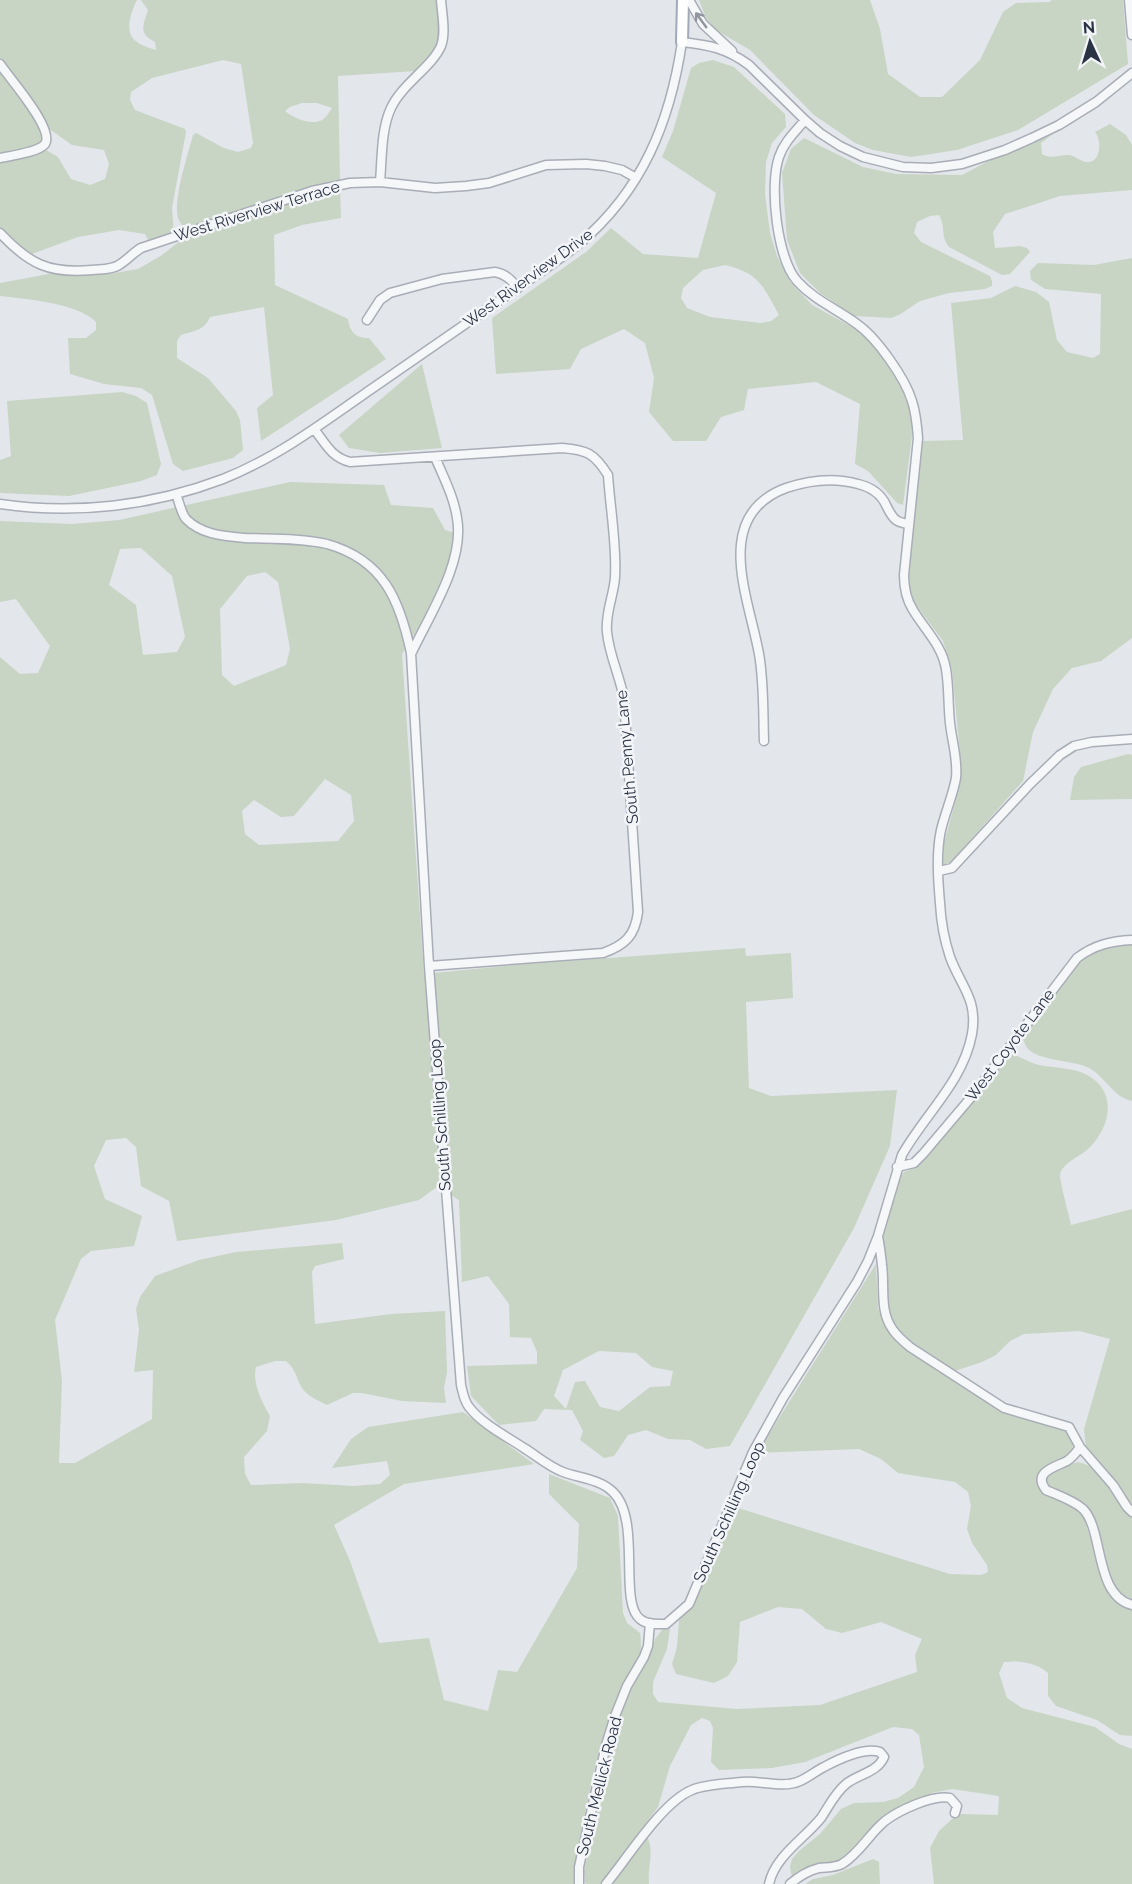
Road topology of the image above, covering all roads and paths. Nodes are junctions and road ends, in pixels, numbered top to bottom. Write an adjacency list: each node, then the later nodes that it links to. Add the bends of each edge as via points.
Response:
1 (441, 0): 13 (street, via 441,45 390,109)
2 (683, 0): 6 (main road)
3 (689, 0): 8 (street, one-way to 3, via 703,24)
4 (1129, 0): 5 (street)
5 (1132, 35)
6 (682, 42): 8 (street, via 727,51); 12 (street, West Riverview Drive, via 661,131)
7 (0, 64): 11 (street, via 36,114 47,137 45,145 38,149)
8 (748, 65): 10 (street)
9 (1132, 73): 10 (street, via 1059,125 1005,150 962,164 903,167 863,157)
10 (805, 120): 21 (street, South Schilling Loop, via 787,141 775,172 781,243 796,279 821,302 868,333 905,384 912,400 918,438)
11 (0, 158)
12 (636, 178): 13 (street, West Riverview Terrace, via 622,170 586,164 546,165 466,186 435,188); 15 (street, West Riverview Drive, via 579,244)
13 (380, 182): 14 (street, West Riverview Terrace, via 312,191 141,248 111,268 51,269 29,259)
14 (0, 233)
15 (518, 288): 16 (street, via 502,273 495,272 442,279 390,292); 17 (street, West Riverview Drive)
16 (367, 320)
17 (314, 429): 18 (street, South Penny Lane, via 337,458 350,462); 19 (street, West Riverview Drive, via 258,463)
18 (435, 457): 22 (street, via 457,516 459,533 451,568); 27 (street, South Penny Lane, via 580,449 596,458 608,475 615,578 607,629 624,699 638,912 631,936 619,947 603,953)
19 (176, 494): 20 (street, West Riverview Drive, via 88,508); 22 (street, South Schilling Loop, via 184,517 204,531 226,537 326,544 357,557 379,576 395,598)
20 (0, 504)
21 (909, 525): 24 (street, via 891,516 877,492 840,480 801,483 768,498 752,512 743,529 743,585 760,657); 25 (street, South Schilling Loop, via 904,588 912,608 941,652 957,766 939,844)
22 (411, 653): 27 (street, South Schilling Loop)
23 (1132, 739): 25 (street, via 1074,746 1060,755 952,868)
24 (765, 741)
25 (939, 871): 28 (street, South Schilling Loop, via 943,933 972,1002 974,1018 963,1061)
26 (1132, 940): 28 (street, West Coyote Lane, via 1101,944 1077,958 923,1154 914,1163)
27 (429, 966): 33 (street, South Schilling Loop, via 464,1397 490,1426 546,1463 613,1491 623,1504 627,1523 635,1614)
28 (897, 1167): 29 (street, South Schilling Loop)
29 (878, 1236): 30 (street, via 884,1308 900,1338 1004,1408 1069,1427); 33 (street, South Schilling Loop, via 857,1282 753,1452 689,1604 666,1624)
30 (1080, 1447): 31 (street); 32 (street, via 1073,1456 1048,1469 1042,1485 1084,1510 1112,1589)
31 (1132, 1512)
32 (1132, 1605)
33 (650, 1623): 35 (street, South Mellick Road, via 645,1658 627,1686 606,1745 579,1867)
34 (955, 1814): 38 (street, via 957,1806 950,1798 938,1797 917,1804 886,1820 840,1865 807,1873)
35 (579, 1884)
36 (606, 1884): 37 (street, via 648,1829 691,1790 745,1782 798,1782 850,1756 880,1752 882,1762 837,1793 820,1819 784,1856)
37 (769, 1884)
38 (790, 1884)

